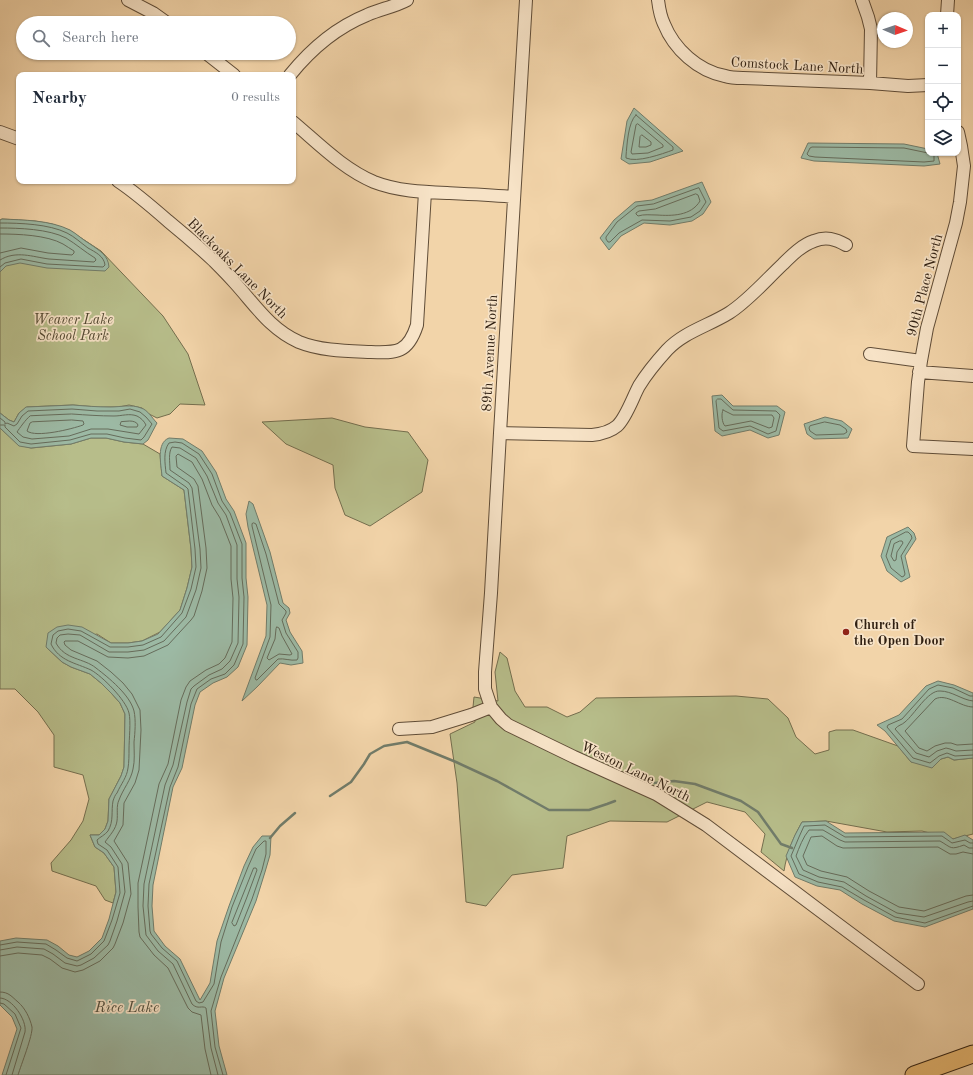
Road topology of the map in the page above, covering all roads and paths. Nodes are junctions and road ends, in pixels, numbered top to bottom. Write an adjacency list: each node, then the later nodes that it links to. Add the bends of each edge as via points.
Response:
1 (128, 0): 8 (street)
2 (407, 0): 11 (street, via 381,9 336,31 310,52)
3 (526, 0): 20 (street, 89th Avenue North)
4 (658, 0): 12 (street, Comstock Lane North, via 664,24 671,38 681,51 709,71 743,78)
5 (862, 0): 12 (street, via 871,28)
6 (948, 0): 7 (street)
7 (947, 12)
8 (157, 16)
9 (215, 60): 10 (street)
10 (230, 72)
11 (293, 72)
12 (870, 83): 13 (street, Comstock Lane North)
13 (925, 85)
14 (296, 125): 19 (street, via 355,172 392,188)
15 (0, 132): 16 (street)
16 (16, 138)
17 (961, 146): 23 (street, 90th Place North, via 964,166 960,202)
18 (122, 184): 19 (street, Blackoaks Lane North, via 213,260 259,312 284,333 299,342 318,348 386,353 404,348 414,336 417,325)
19 (426, 192): 20 (street)
20 (514, 196): 25 (street, 89th Avenue North)
21 (846, 244): 25 (street, via 827,238 813,241 792,255 730,312 680,339 653,366 618,425 606,433 592,436)
22 (870, 354): 23 (street)
23 (920, 367): 24 (street); 26 (street, 90th Place North, via 913,446)
24 (973, 376)
25 (500, 433): 27 (street, 89th Avenue North, via 485,672)
26 (973, 449)
27 (491, 706): 28 (street, via 432,727); 29 (street, Weston Lane North, via 508,725 574,758 656,794 706,825)
28 (399, 729)
29 (918, 984)
30 (973, 1054): 31 (highway)
31 (914, 1075)

